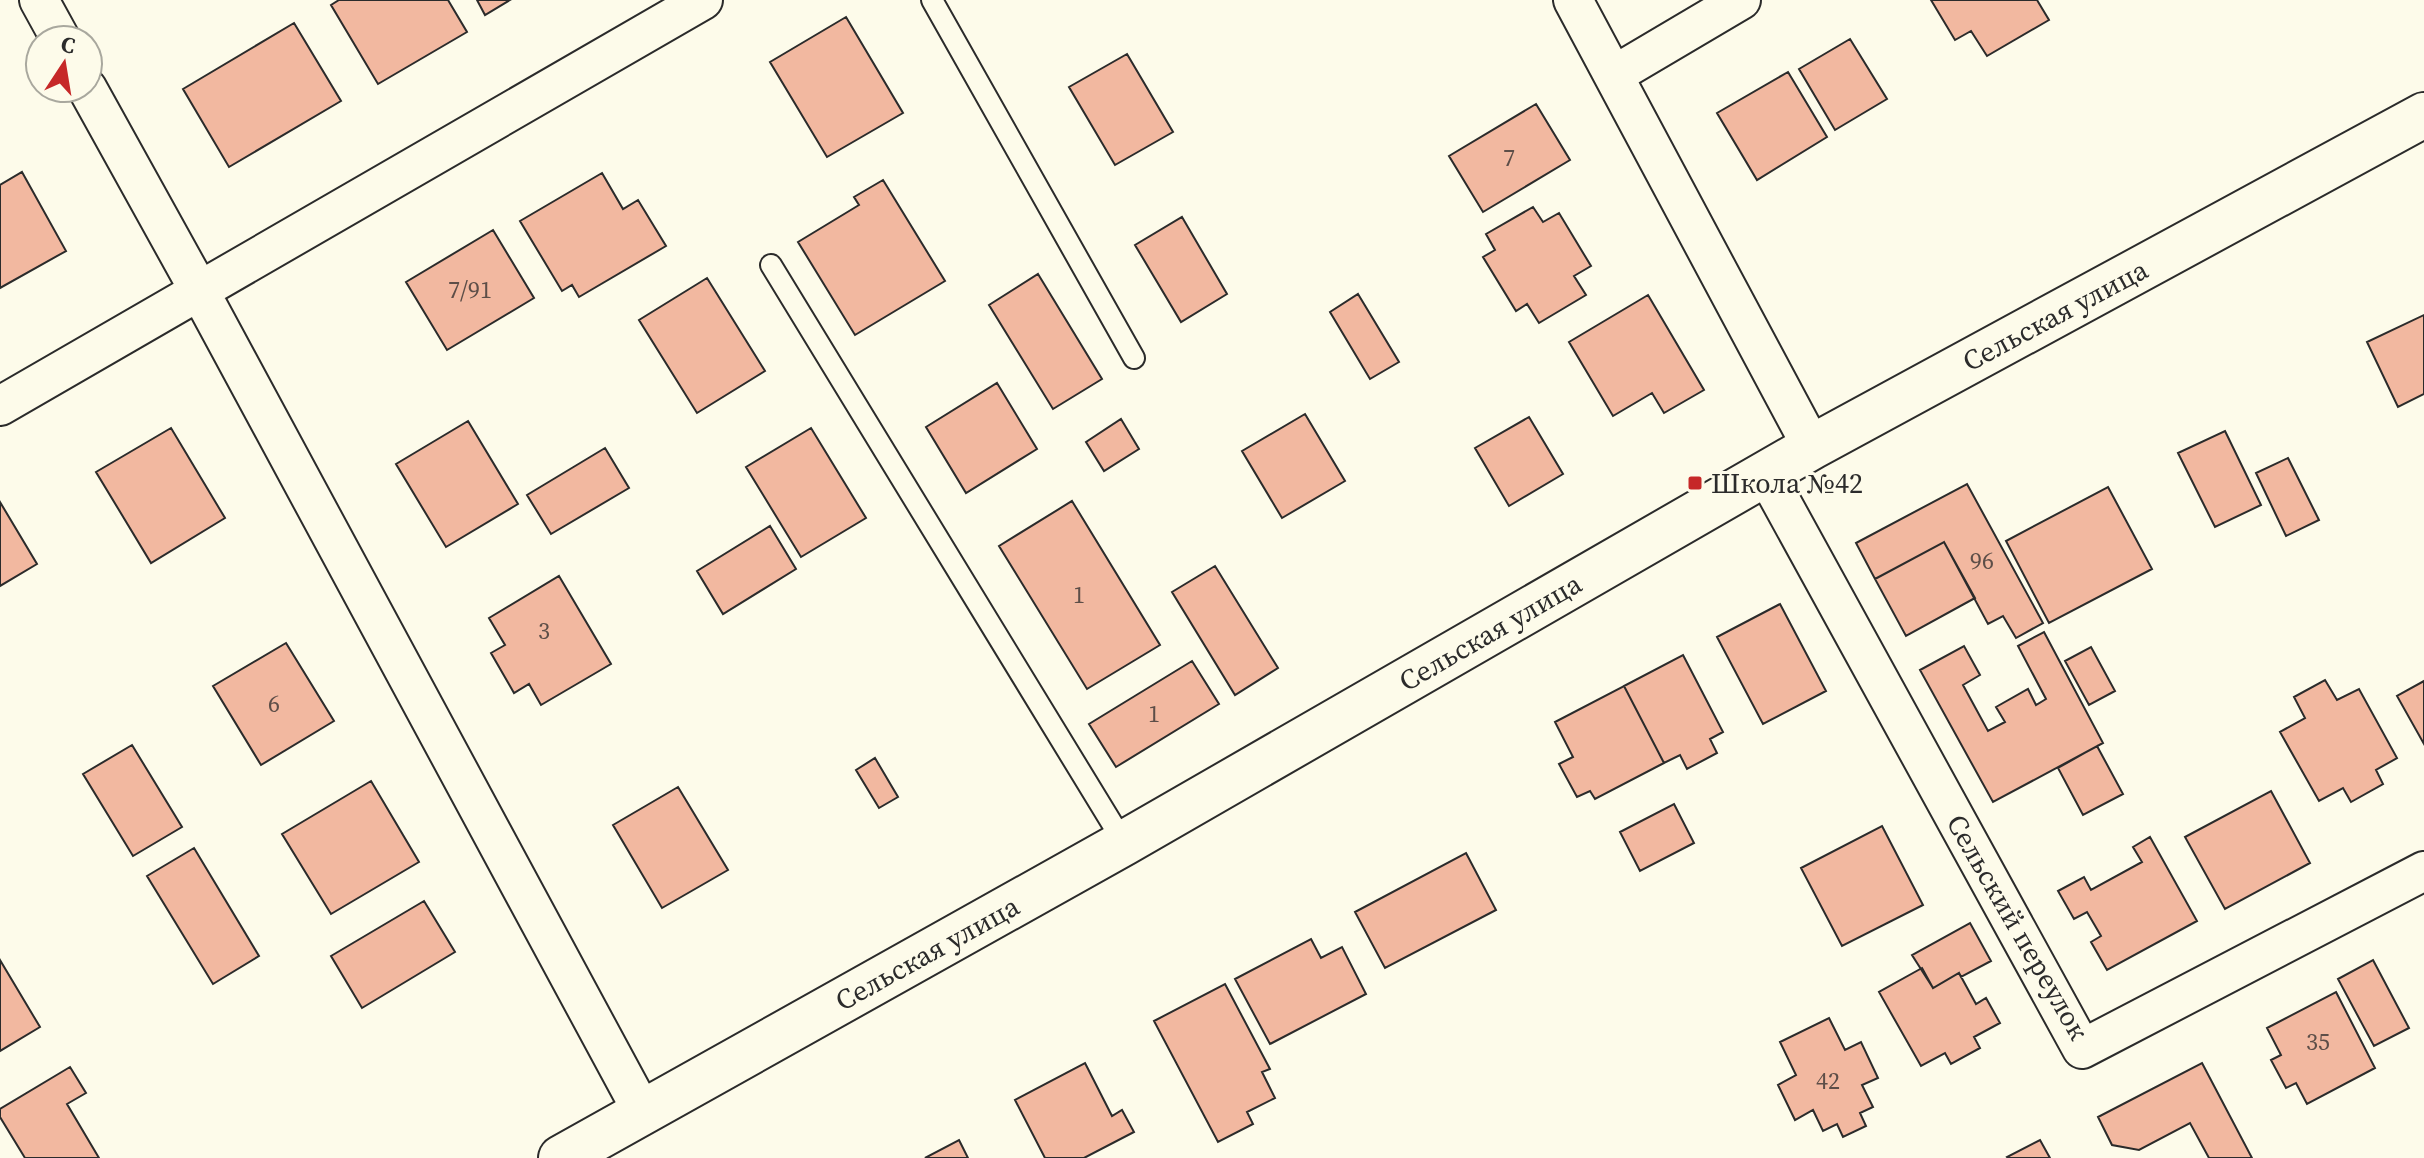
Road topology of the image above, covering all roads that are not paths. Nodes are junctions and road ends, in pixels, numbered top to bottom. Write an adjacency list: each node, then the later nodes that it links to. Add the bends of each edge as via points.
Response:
1 (39, 0): 6 (street)
2 (703, 0): 11 (street)
3 (932, 0): 12 (lane)
4 (1573, 0): 7 (street)
5 (1741, 0): 7 (street)
6 (52, 24)
7 (1614, 75): 14 (street)
8 (96, 104): 11 (street)
9 (2424, 115): 14 (main road, Сельская улица)
10 (771, 265): 16 (lane)
11 (200, 292): 13 (street); 18 (street)
12 (1134, 358)
13 (0, 406)
14 (1812, 447): 15 (main road, Сельская улица)
15 (1766, 474): 16 (main road, Сельская улица); 17 (street, Сельский переулок, via 2082,1049)
16 (1124, 843): 18 (main road, Сельская улица)
17 (2424, 871)
18 (642, 1111): 19 (main road, Сельская улица)
19 (561, 1158)

